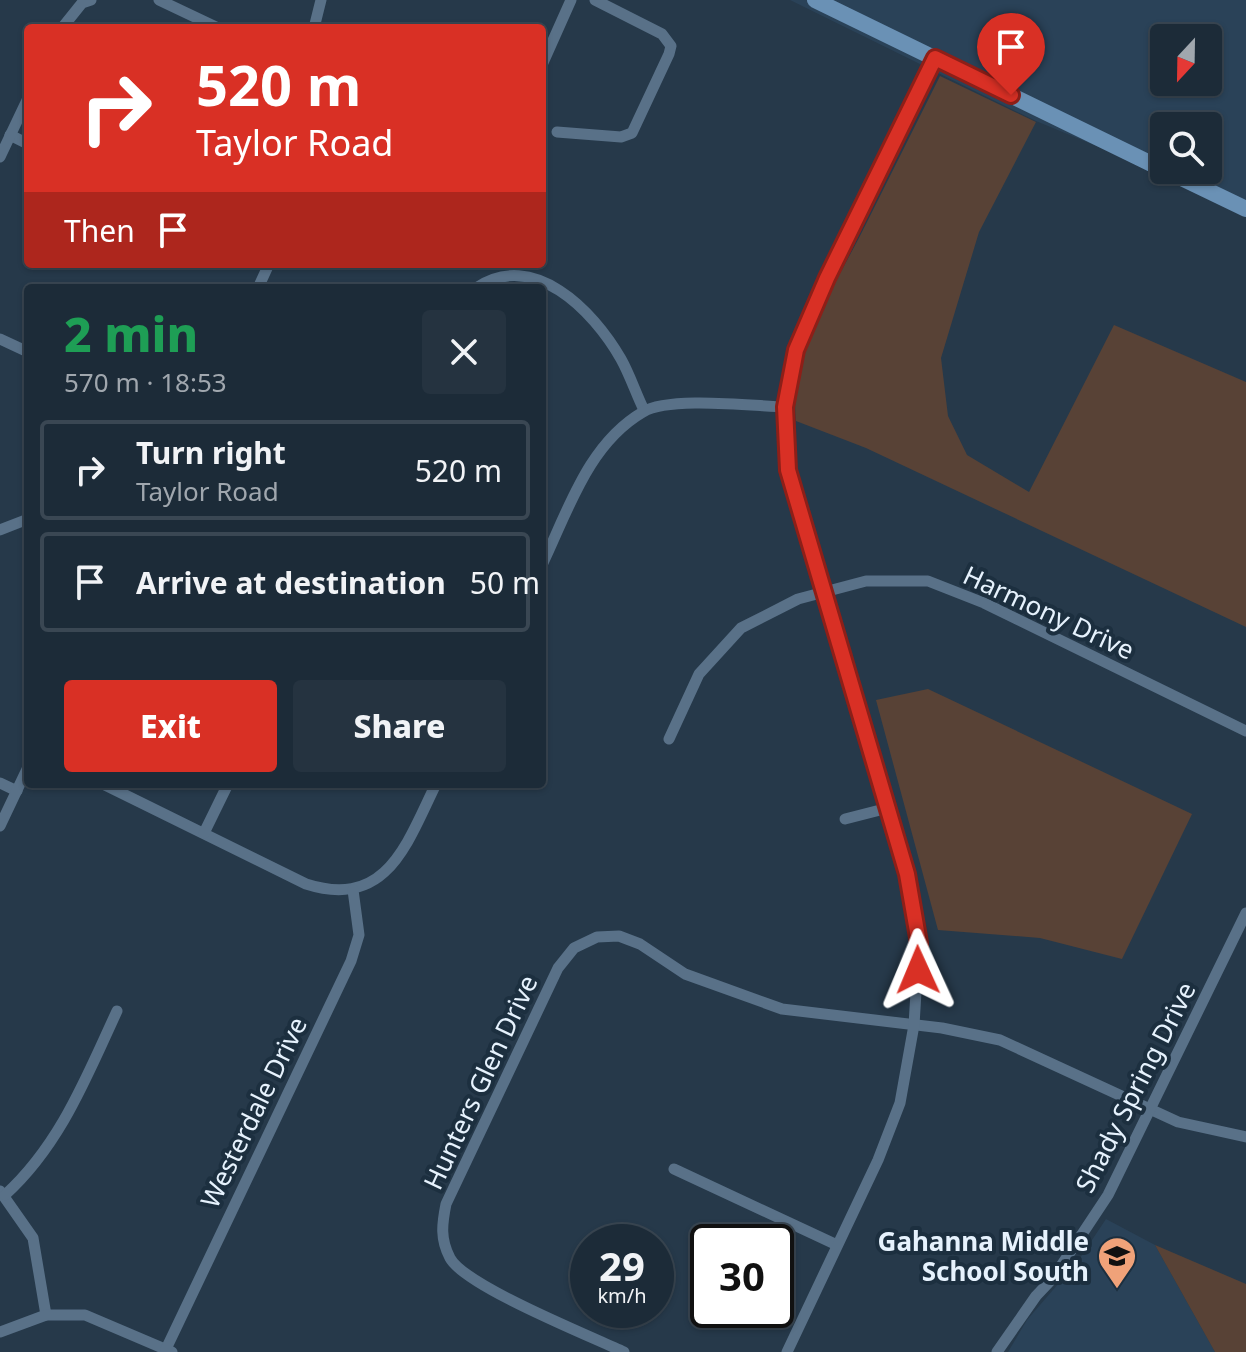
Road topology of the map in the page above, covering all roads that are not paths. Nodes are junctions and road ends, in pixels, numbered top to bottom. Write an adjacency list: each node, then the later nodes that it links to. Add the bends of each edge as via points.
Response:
1 (91, 0): 8 (street)
2 (159, 0): 9 (street)
3 (321, 0): 10 (street)
4 (571, 0): 11 (street)
5 (595, 0): 7 (street)
6 (815, 0): 12 (main road)
7 (620, 5): 14 (street, via 671,46 632,133 621,137)
8 (65, 24)
9 (210, 24)
10 (315, 24)
11 (546, 56)
12 (935, 58): 18 (main road); 24 (street, via 809,317 796,350)
13 (24, 106): 15 (street)
14 (557, 132)
15 (10, 135): 16 (street); 17 (street)
16 (24, 142)
17 (0, 157)
18 (1150, 163)
19 (1193, 184): 20 (main road)
20 (1246, 209)
21 (482, 284): 25 (street, via 518,274 547,281 605,335)
22 (0, 339): 23 (street)
23 (24, 350)
24 (785, 407): 25 (street, via 693,403); 29 (street, via 788,470)
25 (644, 410): 28 (street, via 595,454)
26 (24, 521): 27 (street)
27 (0, 530)
28 (546, 557)
29 (824, 592): 30 (street, Harmony Drive, via 866,581 928,581); 31 (street, Harmony Drive, via 741,628 699,674); 38 (street)
30 (1246, 731)
31 (669, 739)
32 (24, 776): 37 (street)
33 (0, 783): 37 (street)
34 (111, 788): 41 (street)
35 (226, 788): 41 (street)
36 (434, 788): 42 (street, via 401,856 380,877)
37 (17, 791): 40 (street)
38 (888, 808): 39 (street); 45 (street, via 919,943)
39 (845, 819)
40 (0, 826)
41 (204, 833): 42 (street, via 306,884 329,891)
42 (353, 890): 53 (street, Westerdale Drive, via 359,935 351,961)
43 (1246, 913): 46 (street, Shady Spring Drive)
44 (117, 1011): 49 (street, via 65,1122 33,1170)
45 (914, 1025): 46 (street, via 1000,1040); 50 (street, via 900,1103); 54 (street, Hunters Glen Drive, via 782,1009 685,974 619,936 597,937 574,948 558,968 446,1204 441,1233 451,1260 473,1280)
46 (1150, 1110): 47 (street); 56 (street, Shady Spring Drive, via 1108,1195)
47 (1246, 1137)
48 (674, 1169): 50 (street)
49 (2, 1193): 51 (street, via 33,1238)
50 (837, 1245): 55 (street)
51 (46, 1315): 52 (street); 53 (street, via 85,1315)
52 (0, 1332)
53 (169, 1350)
54 (624, 1352)
55 (787, 1352)
56 (997, 1352)

